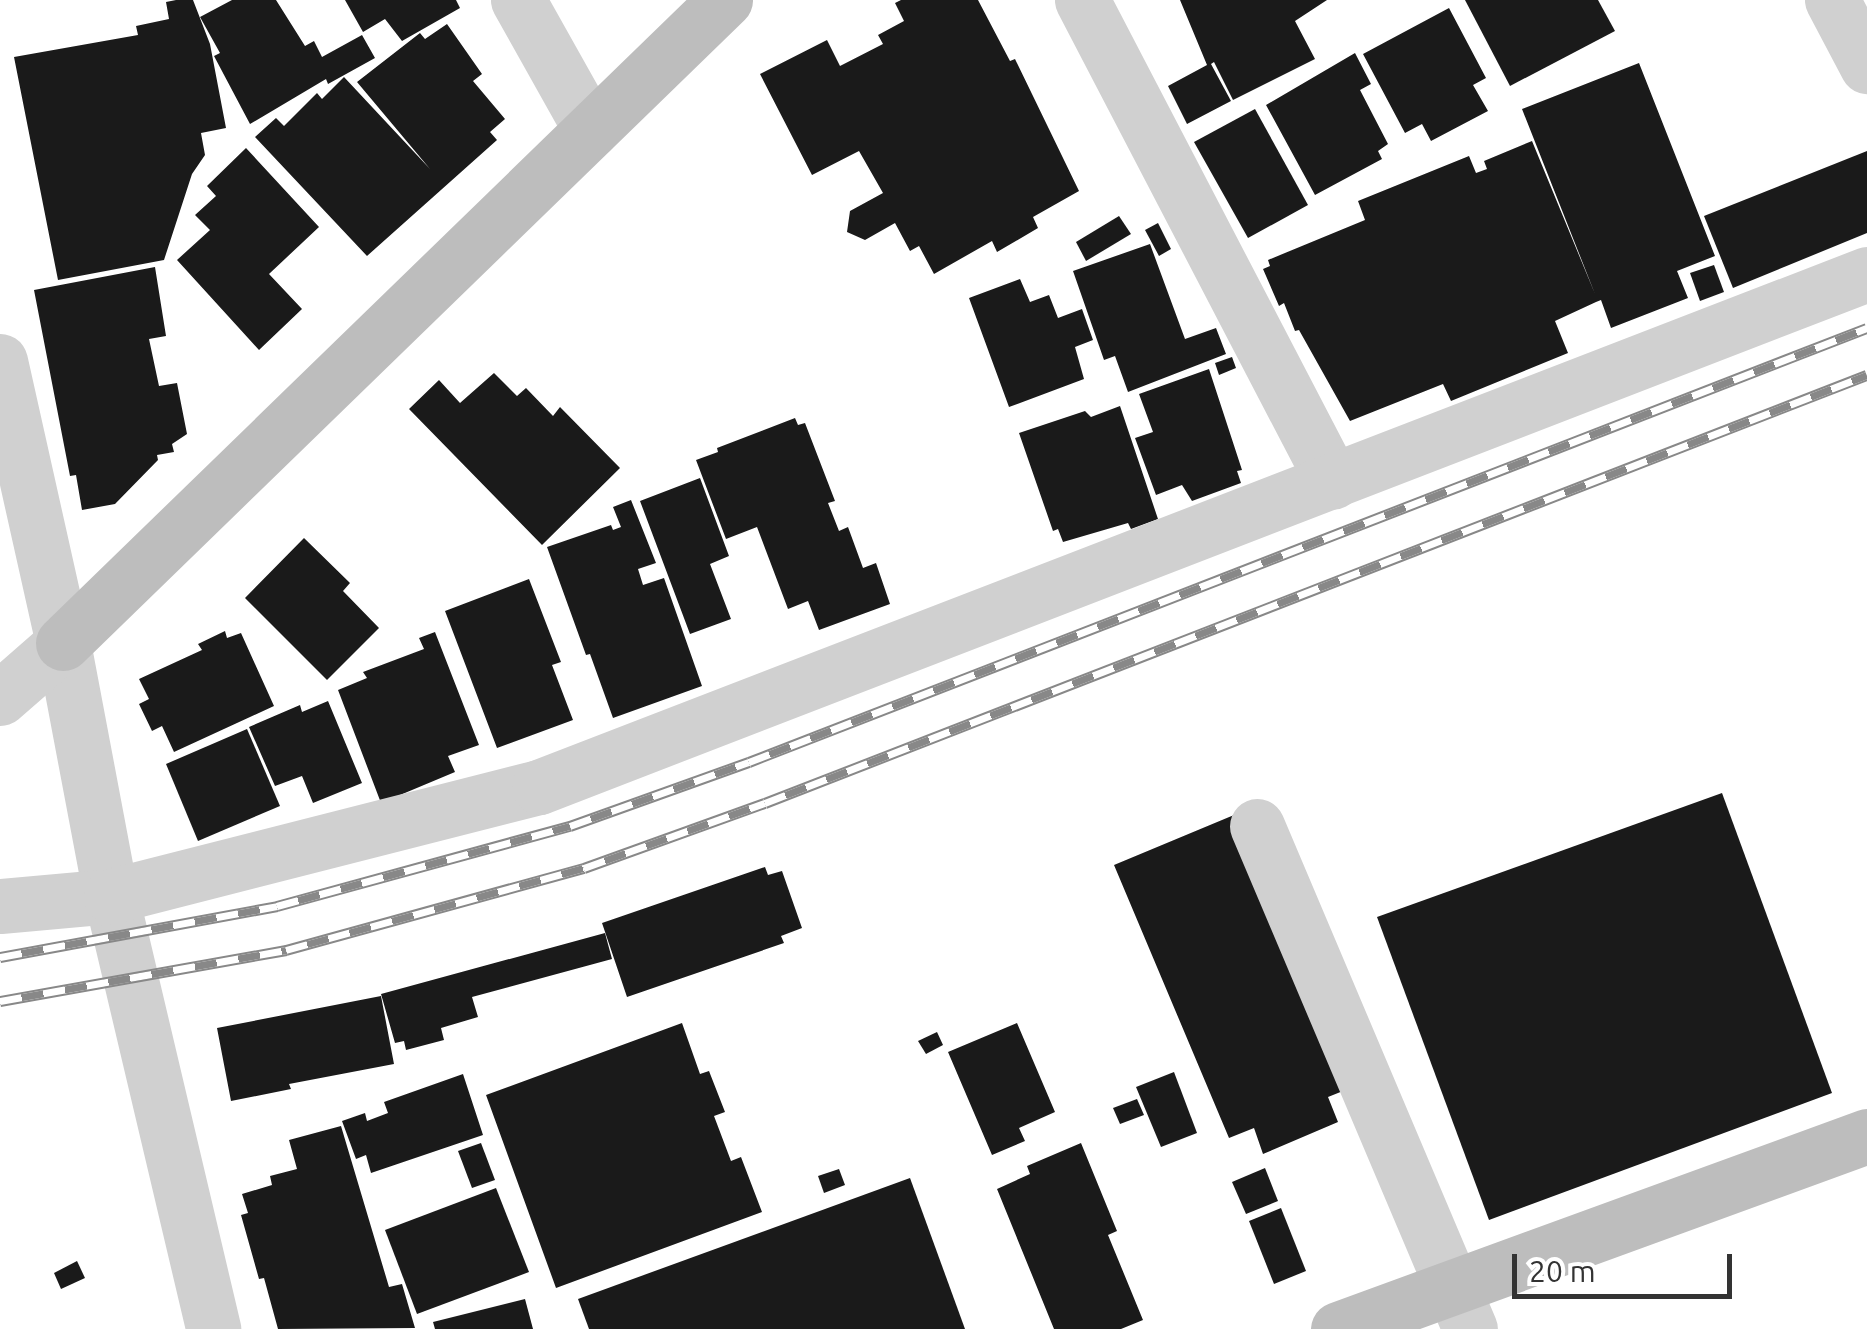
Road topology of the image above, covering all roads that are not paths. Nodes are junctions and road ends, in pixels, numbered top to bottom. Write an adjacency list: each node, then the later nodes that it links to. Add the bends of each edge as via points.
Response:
1 (518, 0): 6 (street)
2 (725, 0): 6 (street)
3 (1082, 0): 9 (street)
4 (1832, 0): 5 (street)
5 (1867, 66)
6 (590, 130): 10 (street)
7 (1867, 274): 9 (street)
8 (0, 361): 10 (street)
9 (1333, 482): 13 (street, via 539,787)
10 (63, 643): 11 (street); 13 (street)
11 (0, 698)
12 (1257, 826): 16 (street)
13 (111, 896): 14 (street); 17 (street)
14 (0, 906)
15 (1867, 1136): 16 (street)
16 (1462, 1308): 18 (street)
17 (213, 1329)
18 (1338, 1329)

